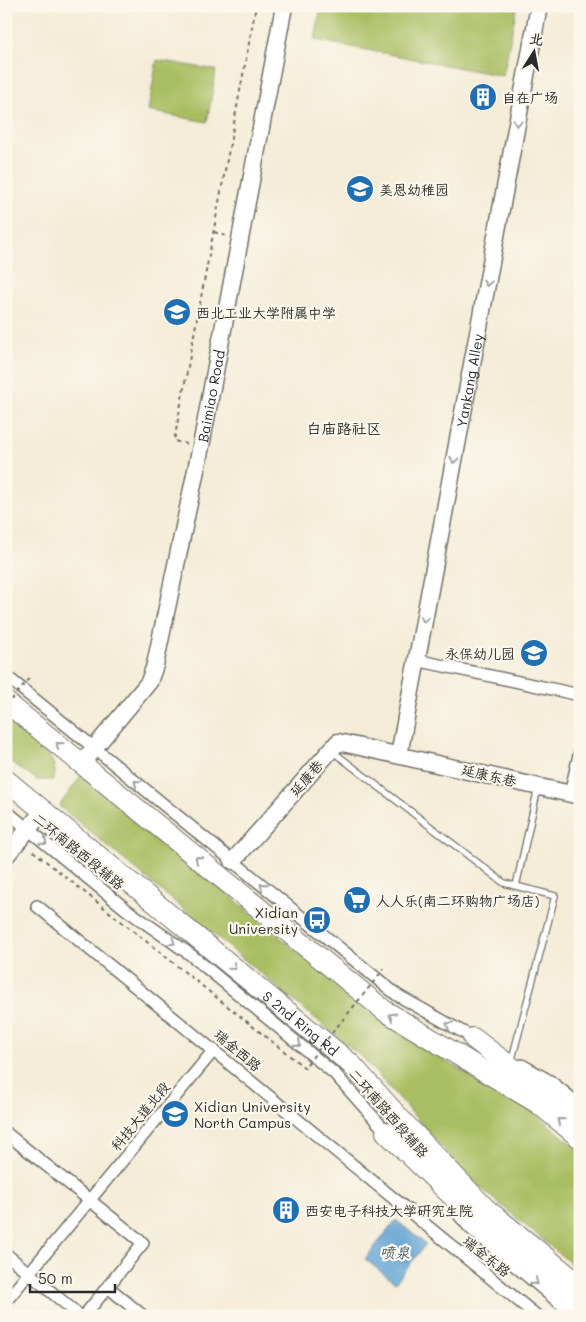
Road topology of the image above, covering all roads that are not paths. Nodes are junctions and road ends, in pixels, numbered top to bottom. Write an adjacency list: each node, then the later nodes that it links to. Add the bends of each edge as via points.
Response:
1 (284, 6): 10 (street, Baimiao Road, via 201,446 155,665 149,682)
2 (539, 6): 3 (street, Yankang Alley, one-way to 3)
3 (416, 660): 5 (street); 9 (street, Yankang Alley)
4 (6, 676): 10 (street)
5 (580, 695)
6 (6, 702): 10 (highway, one-way to 6)
7 (331, 750): 9 (street, 延康巷, via 338,742); 18 (street, 延康巷); 19 (lane, via 504,883)
8 (580, 751): 13 (street)
9 (399, 755): 12 (street, 延康东巷)
10 (88, 756): 18 (street, one-way to 10); 24 (highway, one-way to 10, via 451,1051 385,1011)
11 (6, 780): 15 (highway, S 2nd Ring Rd)
12 (538, 786): 13 (street, 延康东巷); 19 (lane)
13 (575, 795)
14 (6, 810): 16 (street, 二环南路西段辅路)
15 (43, 811): 16 (street); 27 (highway, S 2nd Ring Rd, one-way to 27, via 352,1064)
16 (28, 829): 17 (street); 27 (street, 二环南路西段辅路, one-way to 27, via 127,910 191,955)
17 (6, 856)
18 (233, 861): 21 (street, one-way to 18, via 397,995)
19 (516, 886): 23 (lane, via 555,896)
20 (37, 906): 22 (street, 瑞金西路)
21 (473, 1038): 23 (street); 24 (highway)
22 (214, 1050): 30 (street, 科技大道北段); 32 (street, 瑞金西路)
23 (512, 1059): 25 (street, via 550,1081)
24 (543, 1098): 26 (highway); 29 (highway, one-way to 24)
25 (580, 1105)
26 (580, 1119)
27 (394, 1127): 31 (highway, S 2nd Ring Rd); 42 (street, 二环南路西段辅路, one-way to 42, via 470,1228)
28 (6, 1133): 30 (street)
29 (580, 1138)
30 (90, 1201): 34 (street, 科技大道北段); 36 (street, via 143,1243)
31 (481, 1214): 35 (highway, S 2nd Ring Rd); 38 (highway)
32 (418, 1219): 41 (street, 瑞金东路)
33 (6, 1254): 34 (street)
34 (29, 1273): 37 (street, 科技大道北段); 39 (street)
35 (580, 1284)
36 (108, 1287): 39 (street); 40 (street)
37 (6, 1301)
38 (580, 1306)
39 (82, 1316)
40 (143, 1316)
41 (537, 1316)
42 (575, 1316)

